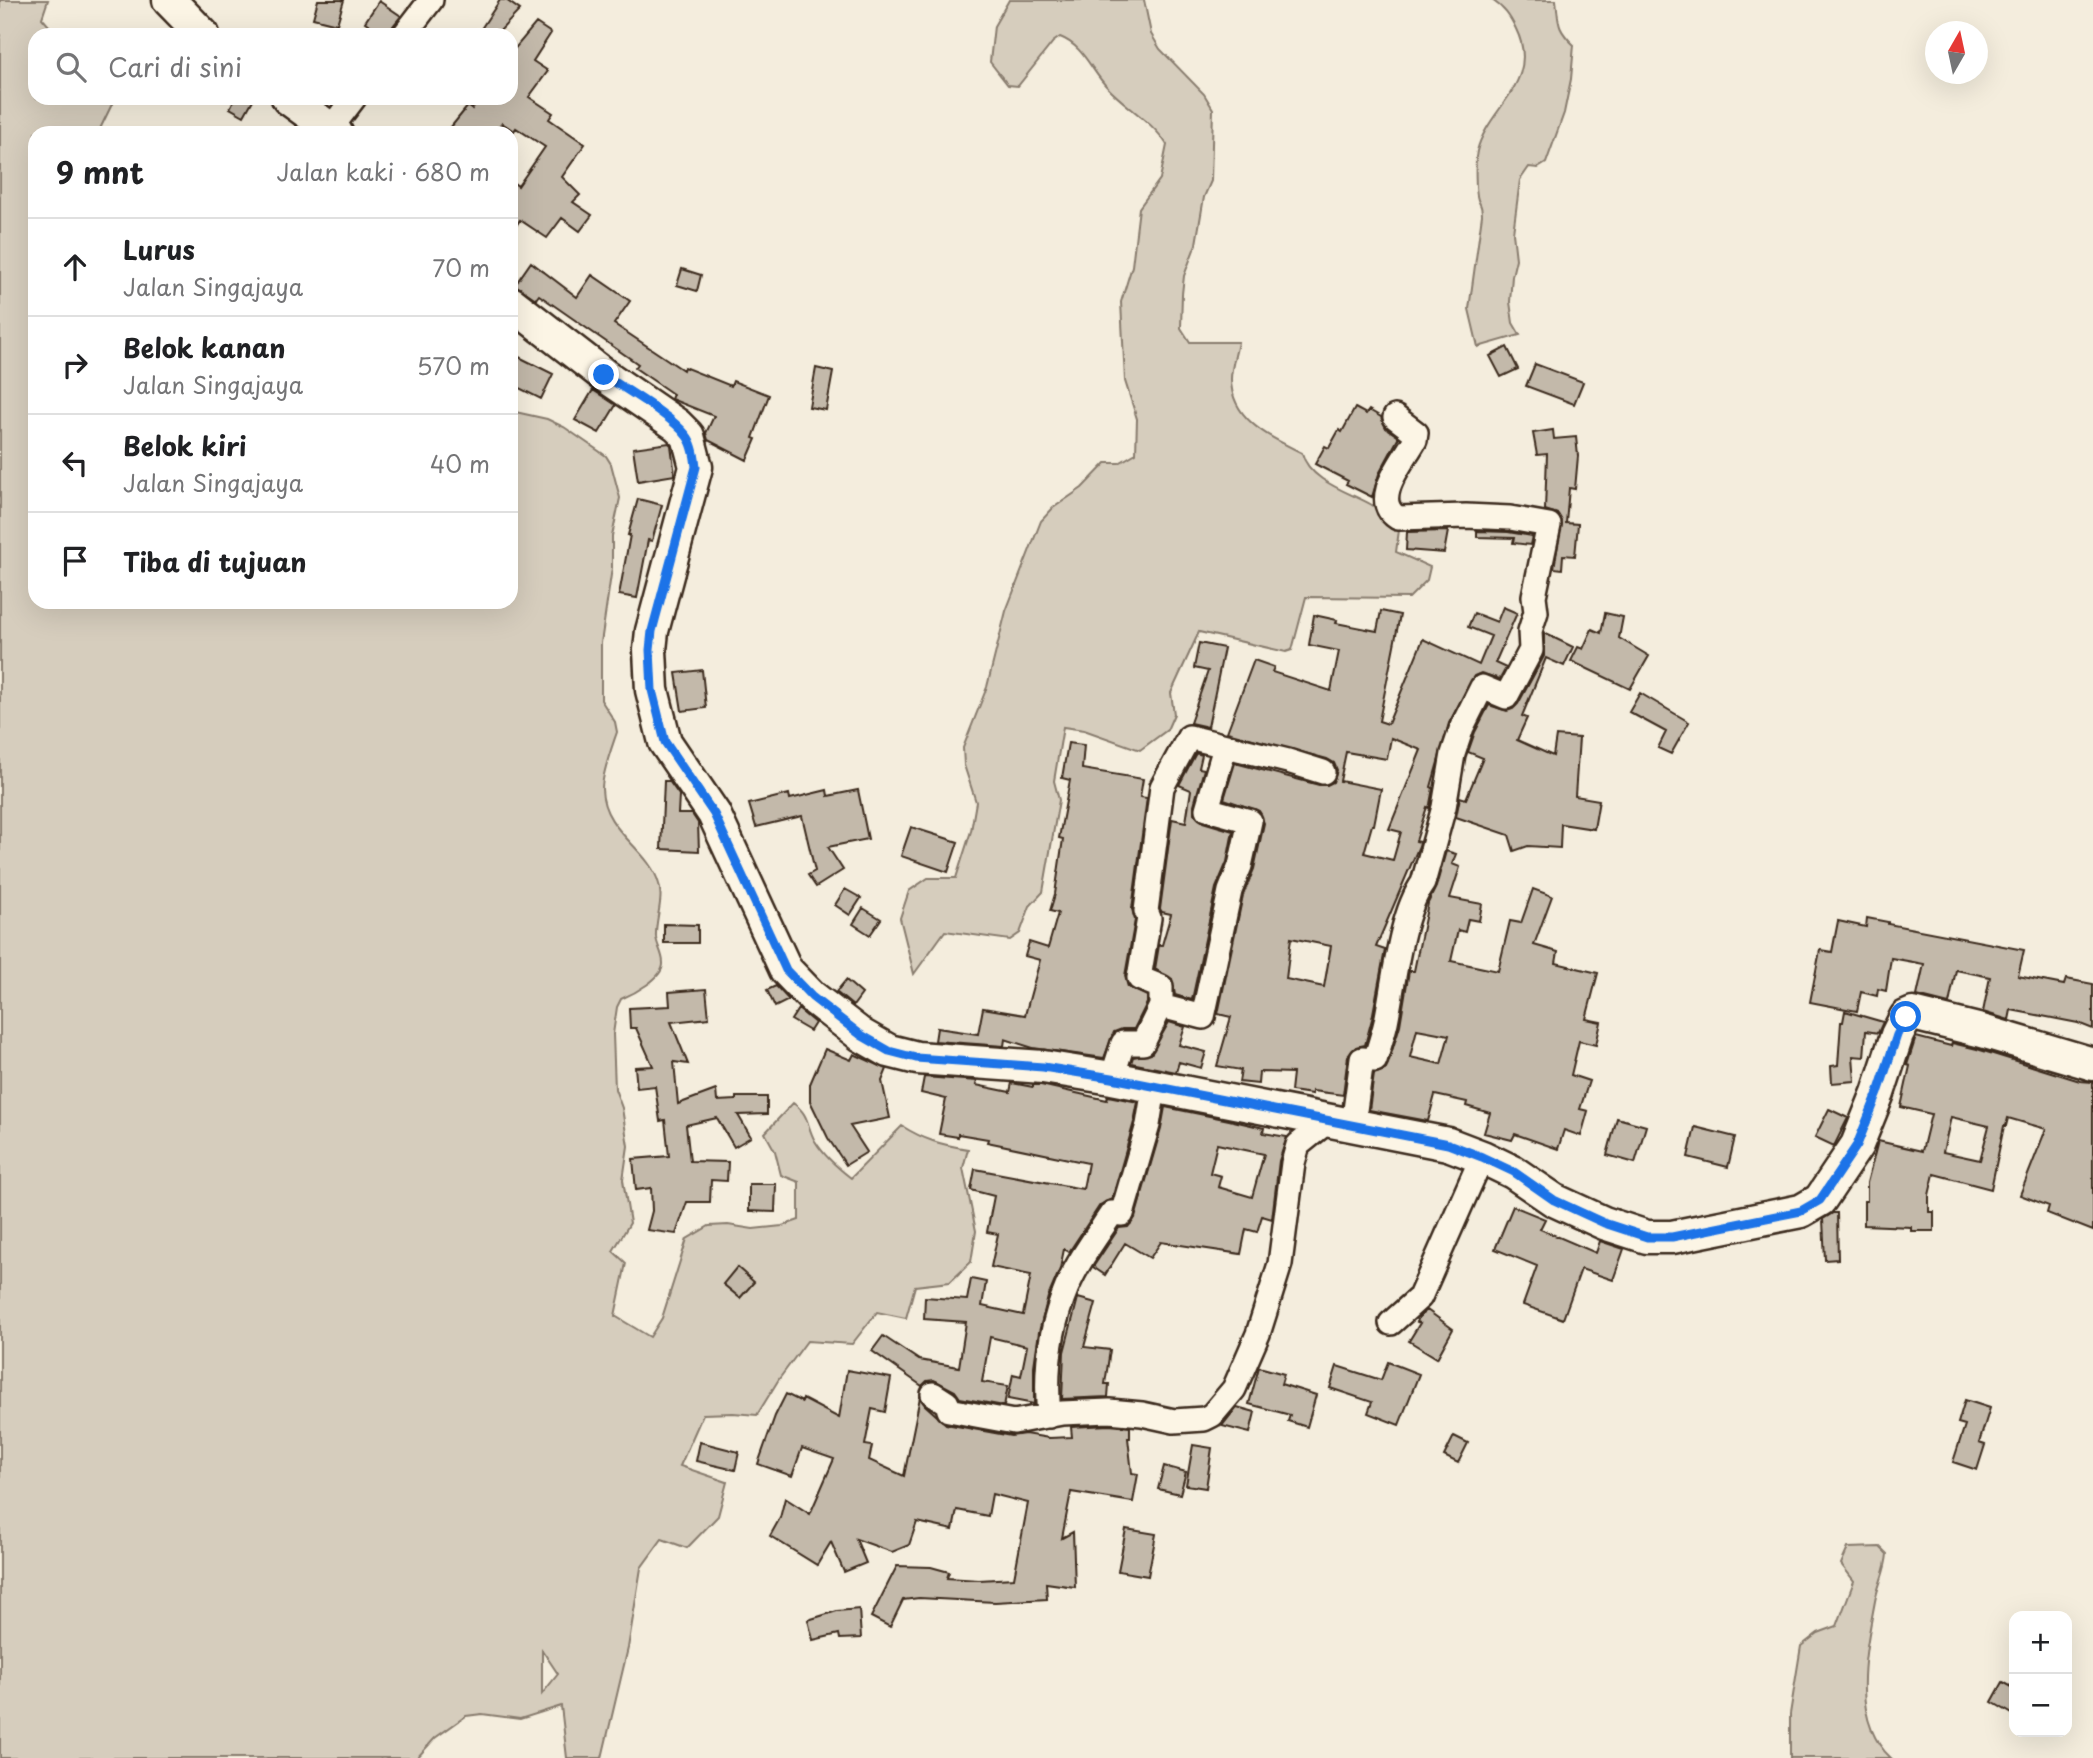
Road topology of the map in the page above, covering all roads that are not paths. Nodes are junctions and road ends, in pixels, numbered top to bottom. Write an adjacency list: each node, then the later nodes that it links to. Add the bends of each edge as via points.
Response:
1 (169, 0): 3 (street)
2 (431, 0): 4 (street)
3 (196, 28)
4 (409, 28)
5 (298, 105): 7 (street)
6 (350, 105): 8 (street)
7 (328, 126)
8 (336, 126)
9 (518, 308): 15 (street, via 688,436 696,467 652,631 652,690 665,742 714,814 786,970 861,1035 903,1055)
10 (1395, 417): 17 (street, via 1416,433 1387,489 1389,512 1398,518 1510,518 1549,525 1534,596 1531,650 1506,697 1482,687 1462,727 1423,883 1404,933 1376,1060 1362,1059)
11 (1225, 747): 12 (street); 13 (street, via 1189,737 1162,787 1139,978 1161,987); 13 (street, via 1207,809 1250,821 1203,1017)
12 (1323, 772)
13 (1161, 1006): 15 (street, via 1143,1043 1123,1043)
14 (2093, 1064): 18 (street, via 1913,1014 1906,1017 1897,1035 1857,1145 1820,1200 1801,1211 1672,1237 1647,1237 1604,1223 1554,1200 1514,1172)
15 (1112, 1078): 16 (street)
16 (1154, 1088): 17 (street); 21 (street, via 1149,1125 1122,1214 1112,1213 1066,1289 1050,1350)
17 (1341, 1122): 18 (street, via 1448,1144); 21 (street, via 1298,1145 1280,1264 1258,1334 1234,1389 1212,1415 1192,1421 1110,1411)
18 (1482, 1157): 19 (street, via 1420,1297)
19 (1391, 1323)
20 (933, 1394): 21 (street, via 951,1411 1014,1422)
21 (1049, 1416)

